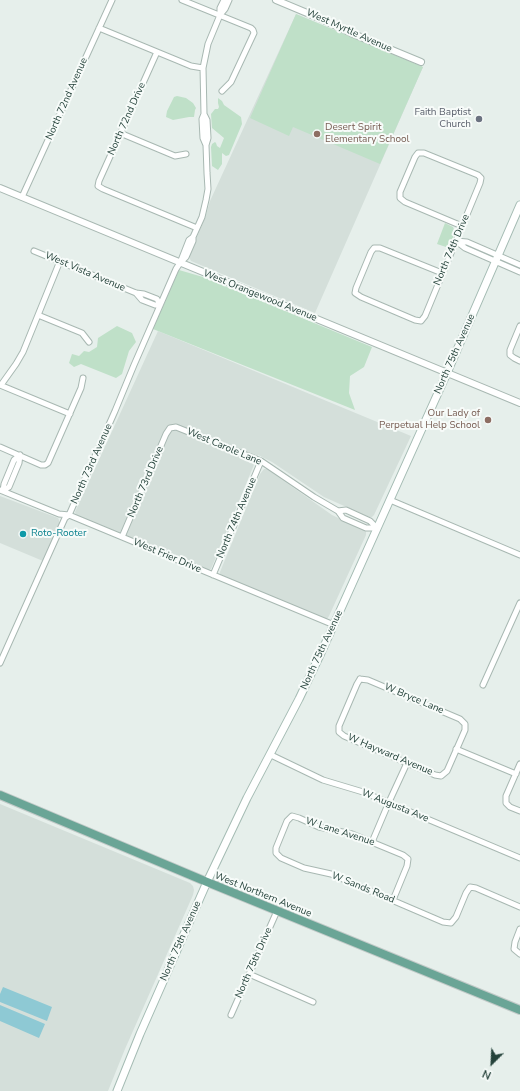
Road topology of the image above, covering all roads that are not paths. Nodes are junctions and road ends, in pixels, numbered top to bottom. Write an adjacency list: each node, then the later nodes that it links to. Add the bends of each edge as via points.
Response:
1 (112, 0): 7 (street, North 72nd Avenue)
2 (182, 0): 6 (street)
3 (224, 0): 6 (street, North 73rd Avenue)
4 (229, 0): 6 (street, North 73rd Avenue)
5 (276, 0): 9 (street, West Myrtle Avenue)
6 (220, 15): 10 (street, North 73rd Avenue, via 208,44); 11 (street, via 251,28 254,33 231,82)
7 (99, 28): 8 (street); 15 (street, North 72nd Avenue)
8 (157, 52): 10 (street, via 191,66); 12 (street, North 72nd Drive)
9 (421, 62)
10 (203, 68): 18 (street, North 73rd Avenue, via 202,119 208,189 204,211)
11 (222, 91)
12 (120, 133): 13 (street, via 175,156); 18 (street, North 72nd Drive, via 98,186)
13 (186, 154)
14 (0, 188): 15 (street, West Orangewood Avenue)
15 (22, 197): 23 (street, West Orangewood Avenue)
16 (520, 205): 21 (main road, North 75th Avenue)
17 (462, 226): 17 (street, North 74th Drive, via 481,178 424,153 418,153 400,192 400,198); 19 (street, North 74th Drive)
18 (197, 228): 23 (street, North 73rd Avenue)
19 (456, 241): 21 (street); 26 (street, North 74th Drive)
20 (34, 251): 22 (street, West Vista Avenue)
21 (497, 258): 24 (street); 25 (street); 32 (main road, North 75th Avenue)
22 (60, 261): 27 (street, West Vista Avenue, via 144,294); 28 (street)
23 (180, 263): 27 (street, North 73rd Avenue); 32 (street, West Orangewood Avenue)
24 (520, 265)
25 (520, 272)
26 (442, 273): 26 (street, North 74th Drive, via 421,321 356,293 374,248 380,248)
27 (160, 304): 44 (street, North 73rd Avenue)
28 (38, 315): 30 (street, via 82,333); 34 (street, via 20,358)
29 (520, 326): 31 (street, via 510,350 510,355)
30 (89, 342)
31 (520, 361)
32 (447, 373): 35 (street, West Orangewood Avenue); 42 (main road, North 75th Avenue)
33 (83, 378): 36 (street)
34 (1, 385): 36 (street)
35 (520, 403)
36 (70, 414): 39 (street, via 48,463 41,465)
37 (170, 428): 40 (street, West Carole Lane, via 176,427); 46 (street, North 73rd Drive)
38 (0, 447): 39 (street)
39 (20, 455): 41 (street, via 9,486)
40 (261, 461): 43 (street, West Carole Lane); 48 (street, North 74th Avenue)
41 (2, 491): 44 (street, West Frier Drive, via 59,514)
42 (390, 500): 45 (main road, North 75th Avenue); 47 (street)
43 (338, 511): 45 (street, West Carole Lane, via 346,510 370,521); 45 (street, West Carole Lane, via 343,518 364,527)
44 (69, 514): 46 (street, West Frier Drive); 51 (street, North 73rd Avenue)
45 (377, 528): 50 (main road, North 75th Avenue)
46 (122, 537): 48 (street, West Frier Drive)
47 (520, 555)
48 (213, 575): 50 (street, West Frier Drive)
49 (520, 603): 52 (street)
50 (334, 625): 55 (main road, North 75th Avenue)
51 (0, 663)
52 (483, 686)
53 (339, 732): 54 (street, W Bryce Lane, via 339,726 357,684 360,679 368,680 460,719 465,724 465,730); 56 (street, W Hayward Avenue)
54 (456, 748): 56 (street, W Hayward Avenue, via 442,776); 58 (street)
55 (270, 755): 60 (street, W Augusta Ave, via 323,780); 65 (main road, North 75th Avenue)
56 (407, 763): 60 (street)
57 (520, 764): 58 (street)
58 (516, 774): 61 (street, via 506,796 506,803)
59 (0, 795): 65 (main road, West Northern Avenue)
60 (389, 802): 62 (street); 64 (street, W Augusta Ave)
61 (520, 812)
62 (372, 842): 63 (street, W Lane Avenue, via 352,834 319,827 292,816 287,821); 66 (street, W Lane Avenue, via 408,859 408,866)
63 (276, 853): 66 (street, W Sands Road, via 281,858 304,868 331,874)
64 (520, 858)
65 (207, 882): 68 (main road, West Northern Avenue); 75 (main road, North 75th Avenue)
66 (394, 900): 67 (street, W Sands Road, via 451,923 470,887)
67 (520, 907)
68 (277, 911): 71 (street, North 75th Drive); 73 (main road, West Northern Avenue)
69 (520, 929): 70 (street, via 514,949)
70 (520, 954)
71 (249, 974): 72 (street); 74 (street, North 75th Drive)
72 (313, 1002)
73 (520, 1010)
74 (231, 1015)
75 (117, 1091)

